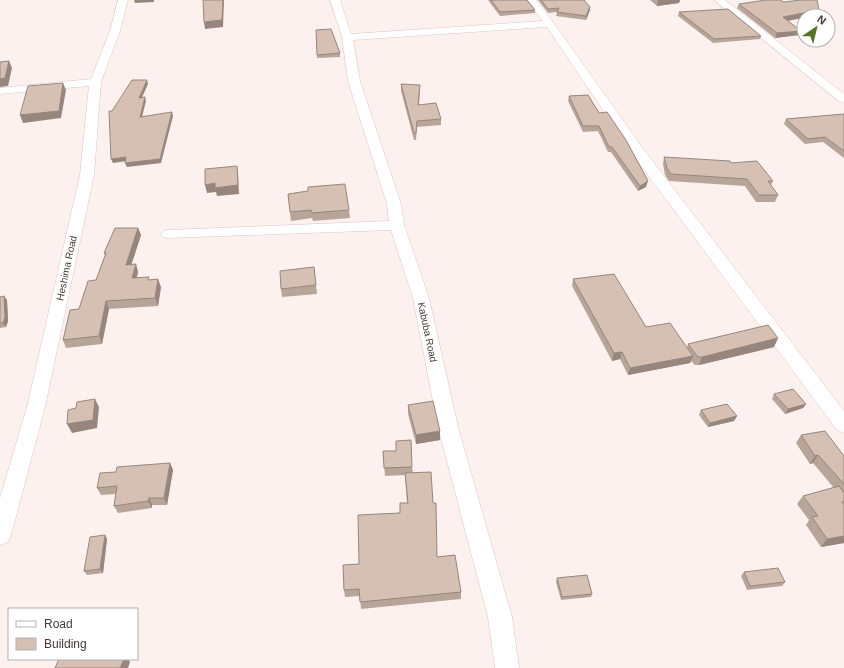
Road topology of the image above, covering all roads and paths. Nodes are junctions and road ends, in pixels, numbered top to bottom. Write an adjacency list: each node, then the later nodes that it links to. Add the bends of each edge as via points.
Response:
1 (123, 0): 7 (street, Heshima Road, via 115,31)
2 (335, 0): 6 (street, Kabuba Road)
3 (531, 0): 5 (street)
4 (719, 0): 9 (street)
5 (550, 24): 6 (street); 12 (street, via 639,153)
6 (347, 37): 10 (street, Kabuba Road, via 354,81 394,204)
7 (95, 82): 8 (street); 13 (street, Heshima Road, via 87,175 36,407)
8 (0, 91)
9 (844, 100)
10 (397, 225): 11 (street); 14 (street, Kabuba Road, via 421,298 448,427 500,617)
11 (168, 234)
12 (844, 425)
13 (0, 535)
14 (507, 668)

